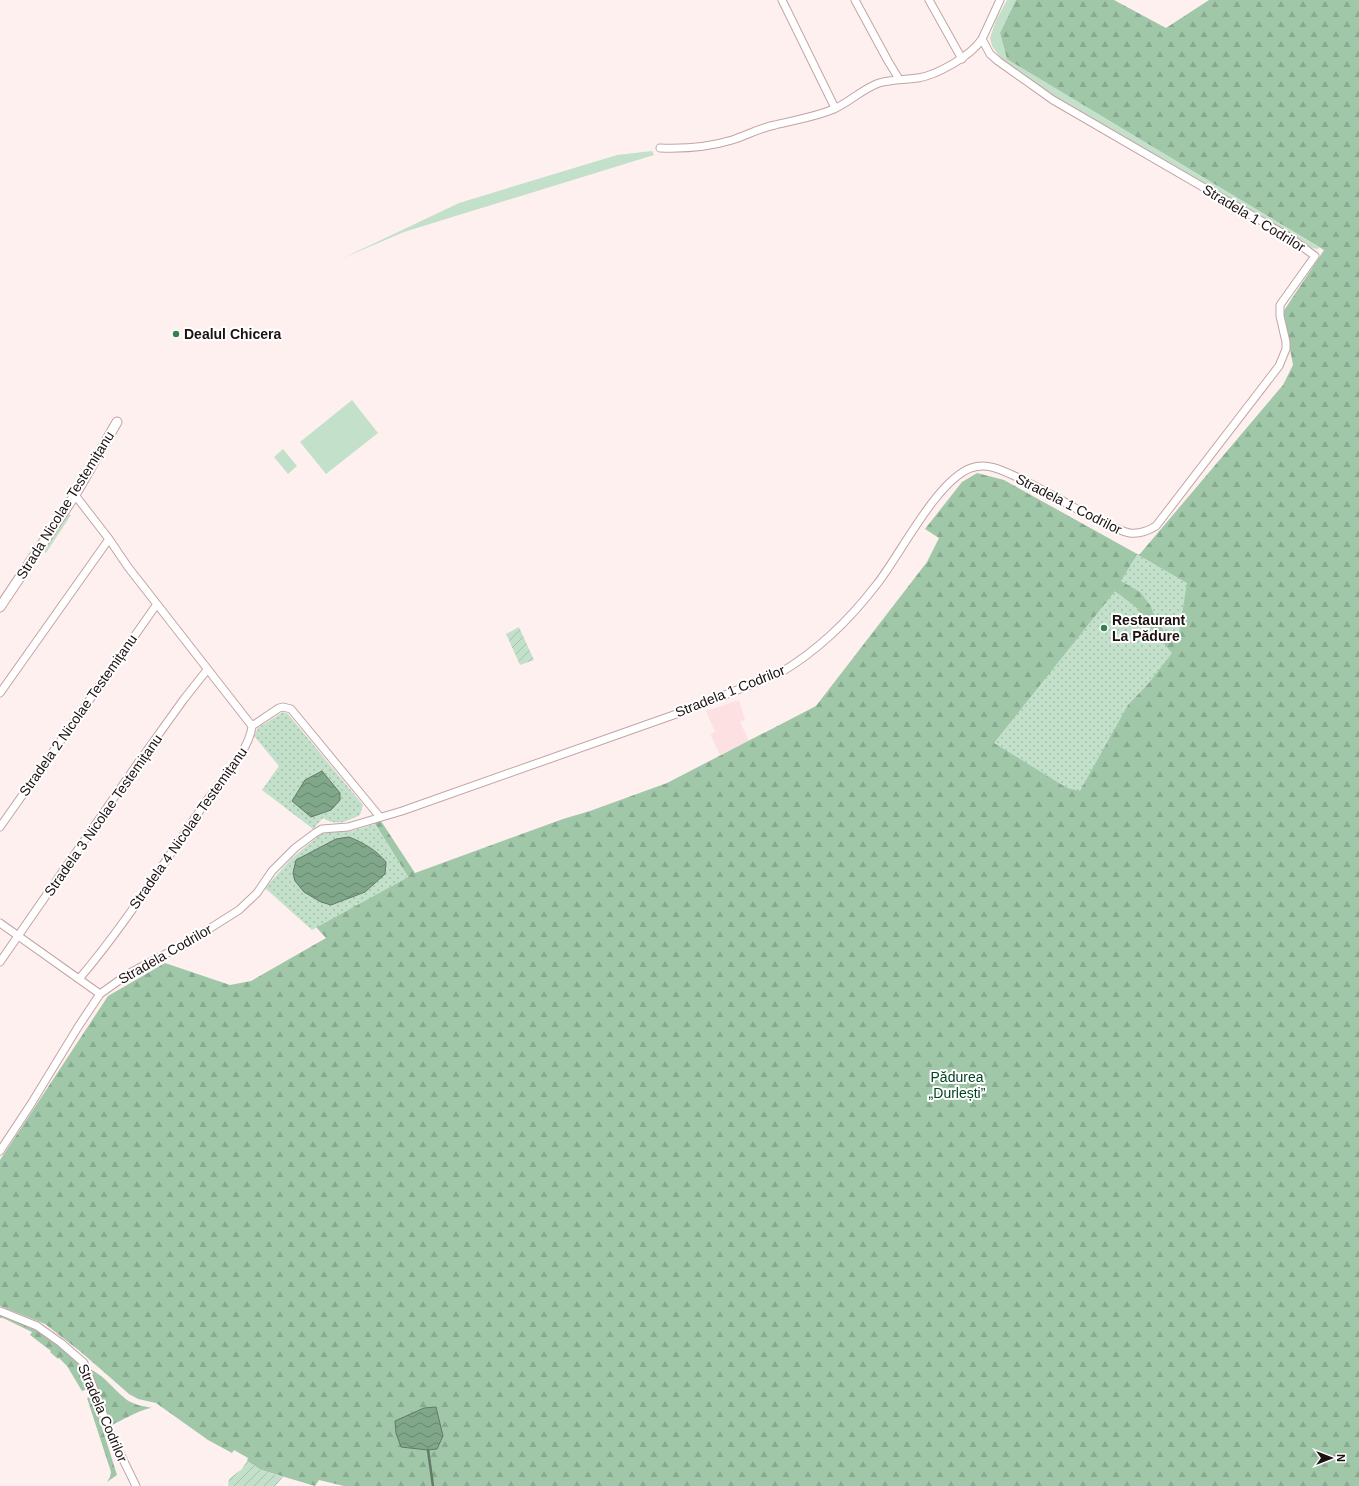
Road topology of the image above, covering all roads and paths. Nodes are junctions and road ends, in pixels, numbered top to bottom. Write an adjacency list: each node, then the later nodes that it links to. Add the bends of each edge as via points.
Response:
1 (782, 0): 8 (street)
2 (855, 0): 7 (street)
3 (929, 0): 6 (street)
4 (1000, 0): 5 (street)
5 (982, 40): 6 (street); 18 (street, Stradela 1 Codrilor, via 990,54 998,61 1053,100 1289,237 1315,256 1280,305 1286,349 1279,366 1163,518 1151,529 1128,533 1085,514 1002,470 989,466 972,467 960,473 942,489 878,583 846,620 820,645 790,668 682,712)
6 (962, 59): 7 (street, via 918,78)
7 (899, 78): 8 (street, via 872,86)
8 (835, 108): 9 (street, via 769,126 722,143)
9 (660, 148)
10 (117, 422): 11 (street, Strada Nicolae Testemițanu)
11 (75, 495): 12 (street); 14 (street, Strada Nicolae Testemițanu)
12 (109, 539): 13 (street); 16 (street)
13 (157, 604): 15 (street); 19 (street, Stradela 2 Nicolae Testemițanu)
14 (0, 607)
15 (207, 670): 17 (street); 21 (street, Stradela 3 Nicolae Testemițanu, via 161,731)
16 (0, 693)
17 (252, 726): 18 (street, via 279,708 291,709); 23 (street, Stradela 4 Nicolae Testemițanu, via 250,738 242,752)
18 (380, 817): 24 (street, Stradela Codrilor, via 348,827 322,829 315,833 295,848 272,871 257,893 239,910 128,974)
19 (0, 827)
20 (0, 923): 21 (street)
21 (18, 936): 22 (street, Stradela 3 Nicolae Testemițanu); 23 (street)
22 (0, 962)
23 (79, 979): 24 (street)
24 (100, 994): 25 (street, Stradela Codrilor)
25 (0, 1151)
26 (0, 1311): 27 (street, Stradela Codrilor, via 37,1326 84,1363 110,1435)
27 (136, 1486)

